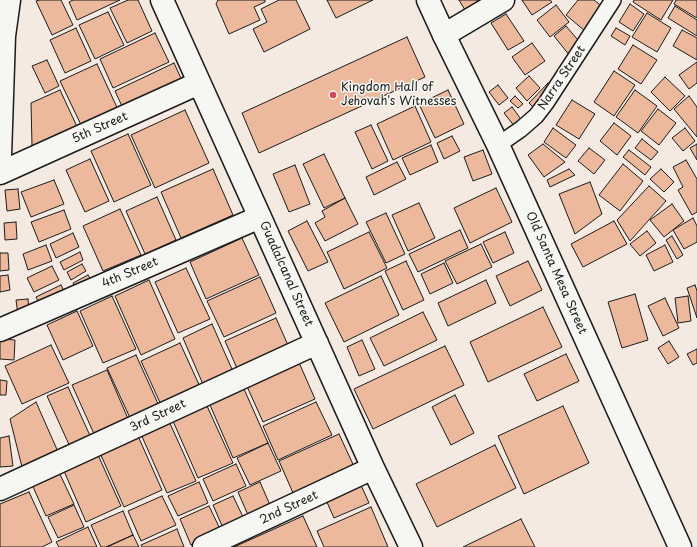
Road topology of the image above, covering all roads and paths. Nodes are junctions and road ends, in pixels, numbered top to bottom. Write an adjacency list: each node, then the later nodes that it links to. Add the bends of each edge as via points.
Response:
1 (9, 0): 9 (street, via 4,36)
2 (162, 0): 7 (street, Guadalcanal Street)
3 (428, 0): 6 (street, Old Santa Mesa Street)
4 (503, 0): 6 (street)
5 (613, 0): 8 (lane, Narra Street, via 536,116)
6 (444, 35): 8 (street, Old Santa Mesa Street)
7 (200, 83): 10 (street, 5th Street); 11 (street, Guadalcanal Street)
8 (498, 145): 18 (street, Old Santa Mesa Street)
9 (0, 156)
10 (0, 173)
11 (260, 217): 12 (street, 4th Street); 13 (street, Guadalcanal Street)
12 (0, 330)
13 (317, 343): 14 (street, Guadalcanal Street); 15 (street, 3rd Street)
14 (374, 468): 16 (street, 2nd Street); 17 (street, Guadalcanal Street)
15 (0, 489)
16 (204, 547)
17 (411, 547)
18 (680, 547)

